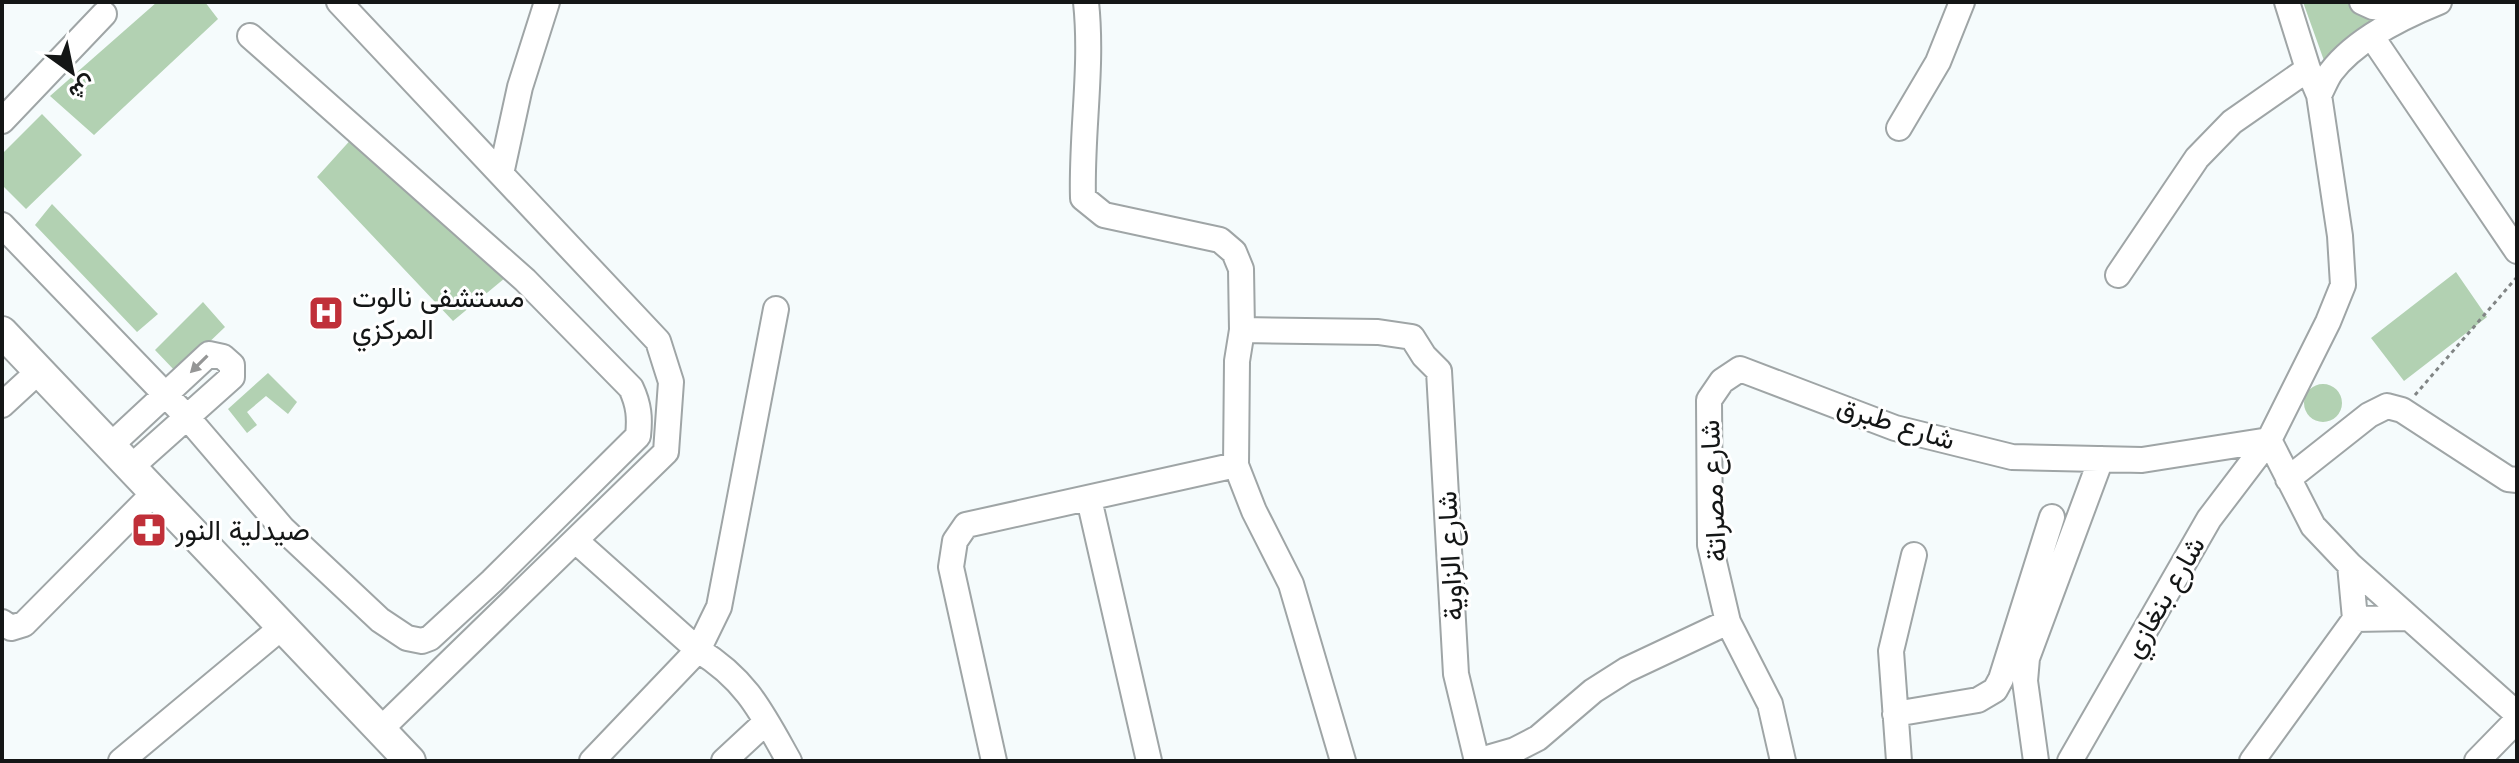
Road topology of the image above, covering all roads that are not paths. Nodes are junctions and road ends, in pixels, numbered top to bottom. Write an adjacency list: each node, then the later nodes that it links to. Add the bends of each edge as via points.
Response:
1 (339, 2): 15 (street)
2 (547, 2): 15 (street, via 520,87)
3 (1086, 2): 21 (street, via 1090,40 1083,198 1104,215 1220,240 1234,252 1241,269)
4 (1962, 2): 14 (street, via 1938,62)
5 (2287, 2): 11 (street, شارع بنغازي)
6 (2362, 2): 7 (street, via 2373,7)
7 (2428, 6): 10 (street)
8 (104, 14): 13 (street)
9 (250, 36): 27 (street, via 525,280 631,388 638,403 638,436 492,581 422,641 407,638 380,620 283,529)
10 (2372, 37): 12 (street, via 2331,73); 16 (street)
11 (2308, 69): 12 (street, شارع بنغازي); 19 (street, via 2232,122 2197,158)
12 (2319, 95): 28 (street, شارع بنغازي, via 2343,285)
13 (2, 121)
14 (1899, 128)
15 (501, 174): 37 (street, via 658,341 671,382 666,452)
16 (2509, 222): 18 (street)
17 (2, 225): 24 (street)
18 (2517, 251)
19 (2118, 275)
20 (776, 309): 45 (street, via 719,607)
21 (1242, 330): 31 (street); 59 (street, شارع الزاوية, via 1412,337 1439,371 1456,674)
22 (2, 332): 23 (main road)
23 (40, 370): 26 (street); 29 (main road)
24 (167, 395): 27 (street); 27 (street, one-way to 24, via 232,377 232,365 209,354); 29 (street)
25 (1709, 400): 30 (street, شارع طبرق, via 1722,381 1740,369 1895,428 2012,457); 43 (street, شارع مصراتة, via 1710,545)
26 (2, 405)
27 (187, 417): 29 (street)
28 (2269, 440): 30 (street, via 2142,460); 32 (street); 63 (street, شارع بنغازي, via 2209,519)
29 (120, 457): 34 (main road)
30 (2101, 459): 62 (street, via 2027,658)
31 (1236, 465): 35 (street); 58 (street, via 1291,584)
32 (2288, 479): 33 (street, via 2387,406); 39 (street, via 2313,526)
33 (2517, 480)
34 (154, 493): 42 (street, via 24,624 11,628); 44 (main road)
35 (1089, 499): 56 (street, via 966,525 955,541 951,567); 57 (street)
36 (2052, 517): 46 (street, via 1995,690 1978,700)
37 (576, 541): 45 (street); 49 (street)
38 (1914, 555): 46 (street, via 1891,651)
39 (2350, 565): 40 (street); 41 (street)
40 (2408, 618): 41 (street); 47 (street)
41 (2355, 619): 50 (street)
42 (2, 622)
43 (1728, 622): 59 (street, via 1626,670 1538,738); 60 (street, شارع مصراتة, via 1770,704)
44 (282, 627): 49 (main road); 51 (street)
45 (698, 650): 48 (street, via 754,699); 53 (street)
46 (1895, 714): 61 (street)
47 (2517, 717): 64 (street)
48 (766, 722): 54 (street); 55 (street)
49 (381, 729): 52 (main road)
50 (2255, 759)
51 (121, 761)
52 (410, 761)
53 (592, 761)
54 (724, 761)
55 (789, 761)
56 (994, 761)
57 (1149, 761)
58 (1343, 761)
59 (1477, 761)
60 (1783, 761)
61 (1899, 761)
62 (2036, 761)
63 (2070, 761)
64 (2477, 761)

